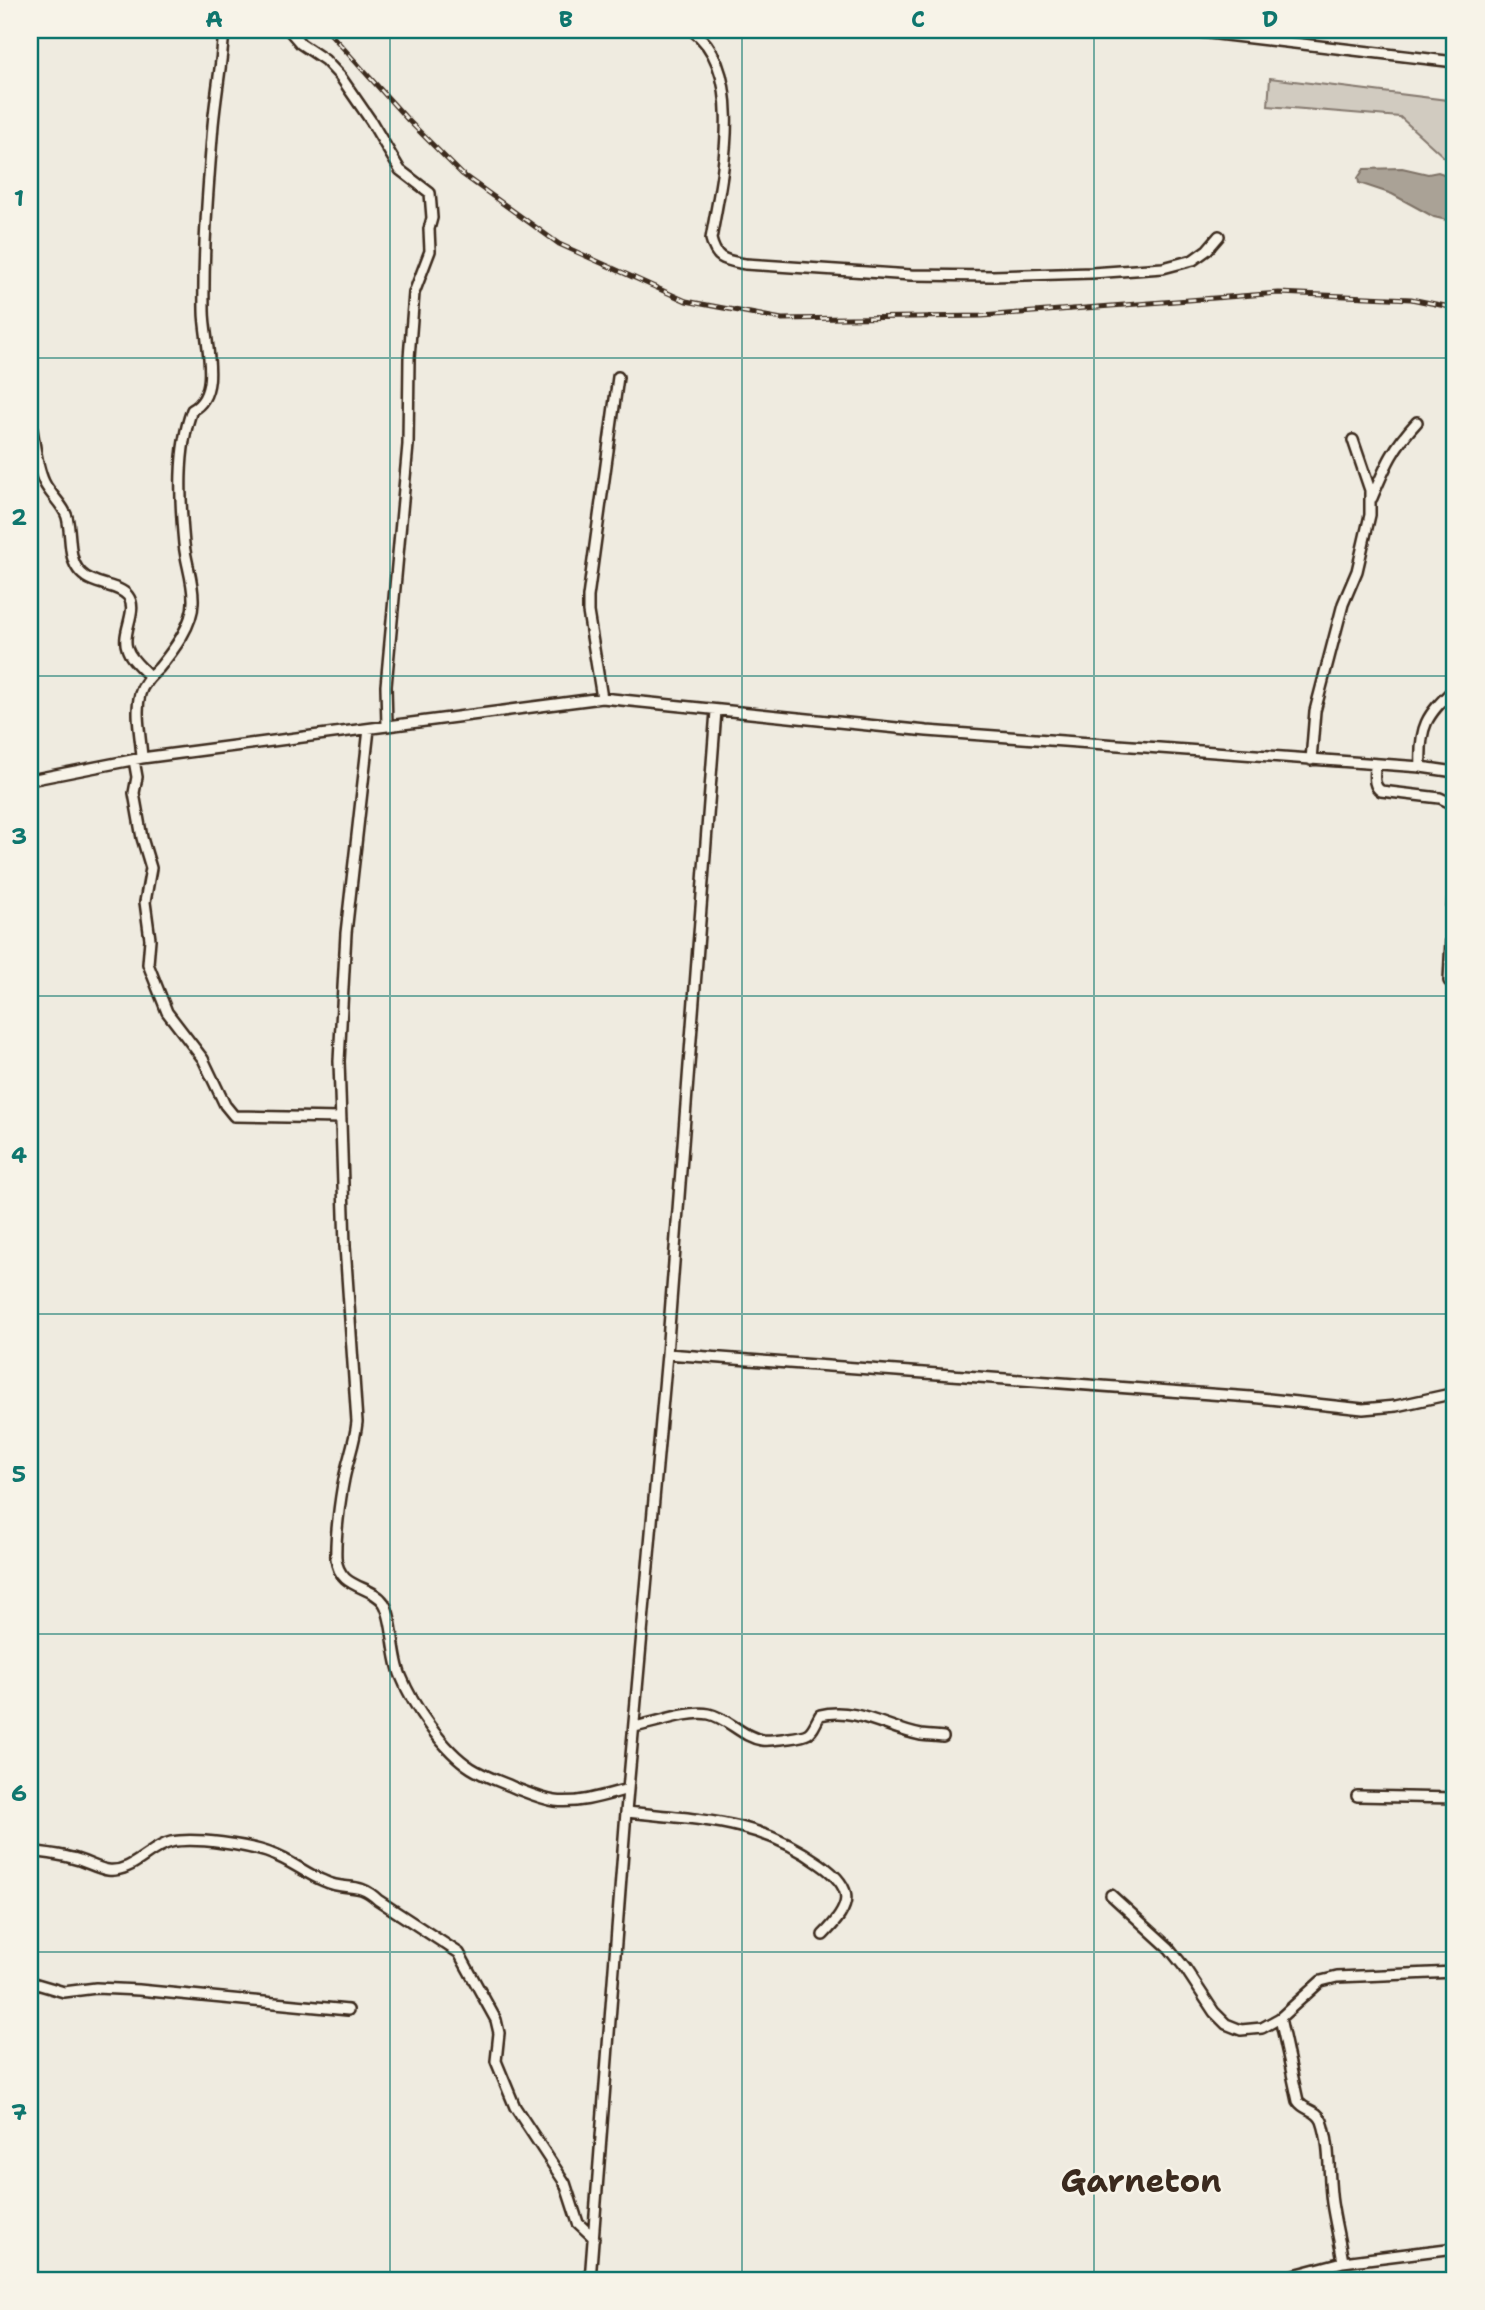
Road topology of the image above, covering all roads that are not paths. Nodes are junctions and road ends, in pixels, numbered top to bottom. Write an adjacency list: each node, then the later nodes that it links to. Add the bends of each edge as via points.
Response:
1 (224, 30): 12 (street, via 203,274 210,371 206,397 188,419 181,464 184,543 193,602 187,628)
2 (289, 30): 16 (street, via 340,76 400,170 430,193 432,201 430,251 415,293 409,358 408,445 386,686)
3 (692, 30): 6 (street, via 708,44 723,86 727,123 711,239 714,251 723,259 911,275 1093,273 1163,268 1193,260)
4 (1183, 30): 5 (street)
5 (1455, 62)
6 (1219, 236)
7 (618, 377): 14 (street, via 588,597)
8 (30, 419): 12 (street, via 44,480 67,516 73,561 91,581 130,597 126,646)
9 (1417, 422): 11 (street, via 1390,456)
10 (1353, 440): 11 (street)
11 (1372, 500): 19 (street, via 1363,550 1343,604 1315,711)
12 (150, 677): 18 (street, via 140,693)
13 (1455, 688): 21 (street, via 1426,721 1421,734)
14 (602, 698): 15 (street); 16 (street)
15 (716, 711): 19 (street); 28 (street)
16 (387, 726): 17 (street)
17 (369, 729): 18 (street); 27 (street, via 346,933 339,1061)
18 (138, 759): 23 (street); 27 (street, via 134,793 150,868 145,902 148,964 167,1012 203,1059 234,1116)
19 (1311, 760): 20 (street)
20 (1375, 765): 21 (street); 24 (street, via 1374,783 1381,791 1440,798)
21 (1421, 767): 22 (street)
22 (1455, 772)
23 (30, 780)
24 (1455, 806)
25 (1455, 855): 26 (street)
26 (1449, 981)
27 (341, 1118): 32 (street, via 357,1422 344,1479 338,1570 384,1602 394,1654 412,1700 469,1766 558,1802)
28 (667, 1354): 29 (street, via 1251,1396 1363,1409); 30 (street)
29 (1455, 1393)
30 (634, 1727): 31 (street, via 707,1713 767,1740 808,1735 820,1715 845,1714); 32 (street)
31 (943, 1737)
32 (628, 1789): 35 (street)
33 (1357, 1796): 34 (street)
34 (1455, 1798)
35 (626, 1812): 38 (street, via 751,1828 803,1851 841,1881 847,1893 846,1907); 43 (street)
36 (30, 1851): 43 (street, via 71,1857 107,1870 133,1863 168,1843 188,1840 243,1846 273,1854 337,1886 368,1890 458,1953 496,2020 496,2061 515,2107 565,2183 578,2222)
37 (1111, 1895): 42 (street, via 1168,1948 1226,2024 1241,2030 1262,2028)
38 (823, 1935)
39 (1455, 1972): 42 (street, via 1321,1981)
40 (30, 1982): 41 (street, via 64,1992 139,1990)
41 (348, 2010)
42 (1280, 2018): 45 (street, via 1298,2101 1322,2122)
43 (594, 2238): 46 (street)
44 (1455, 2248): 45 (street)
45 (1343, 2262): 47 (street)
46 (590, 2280)
47 (1275, 2280)

